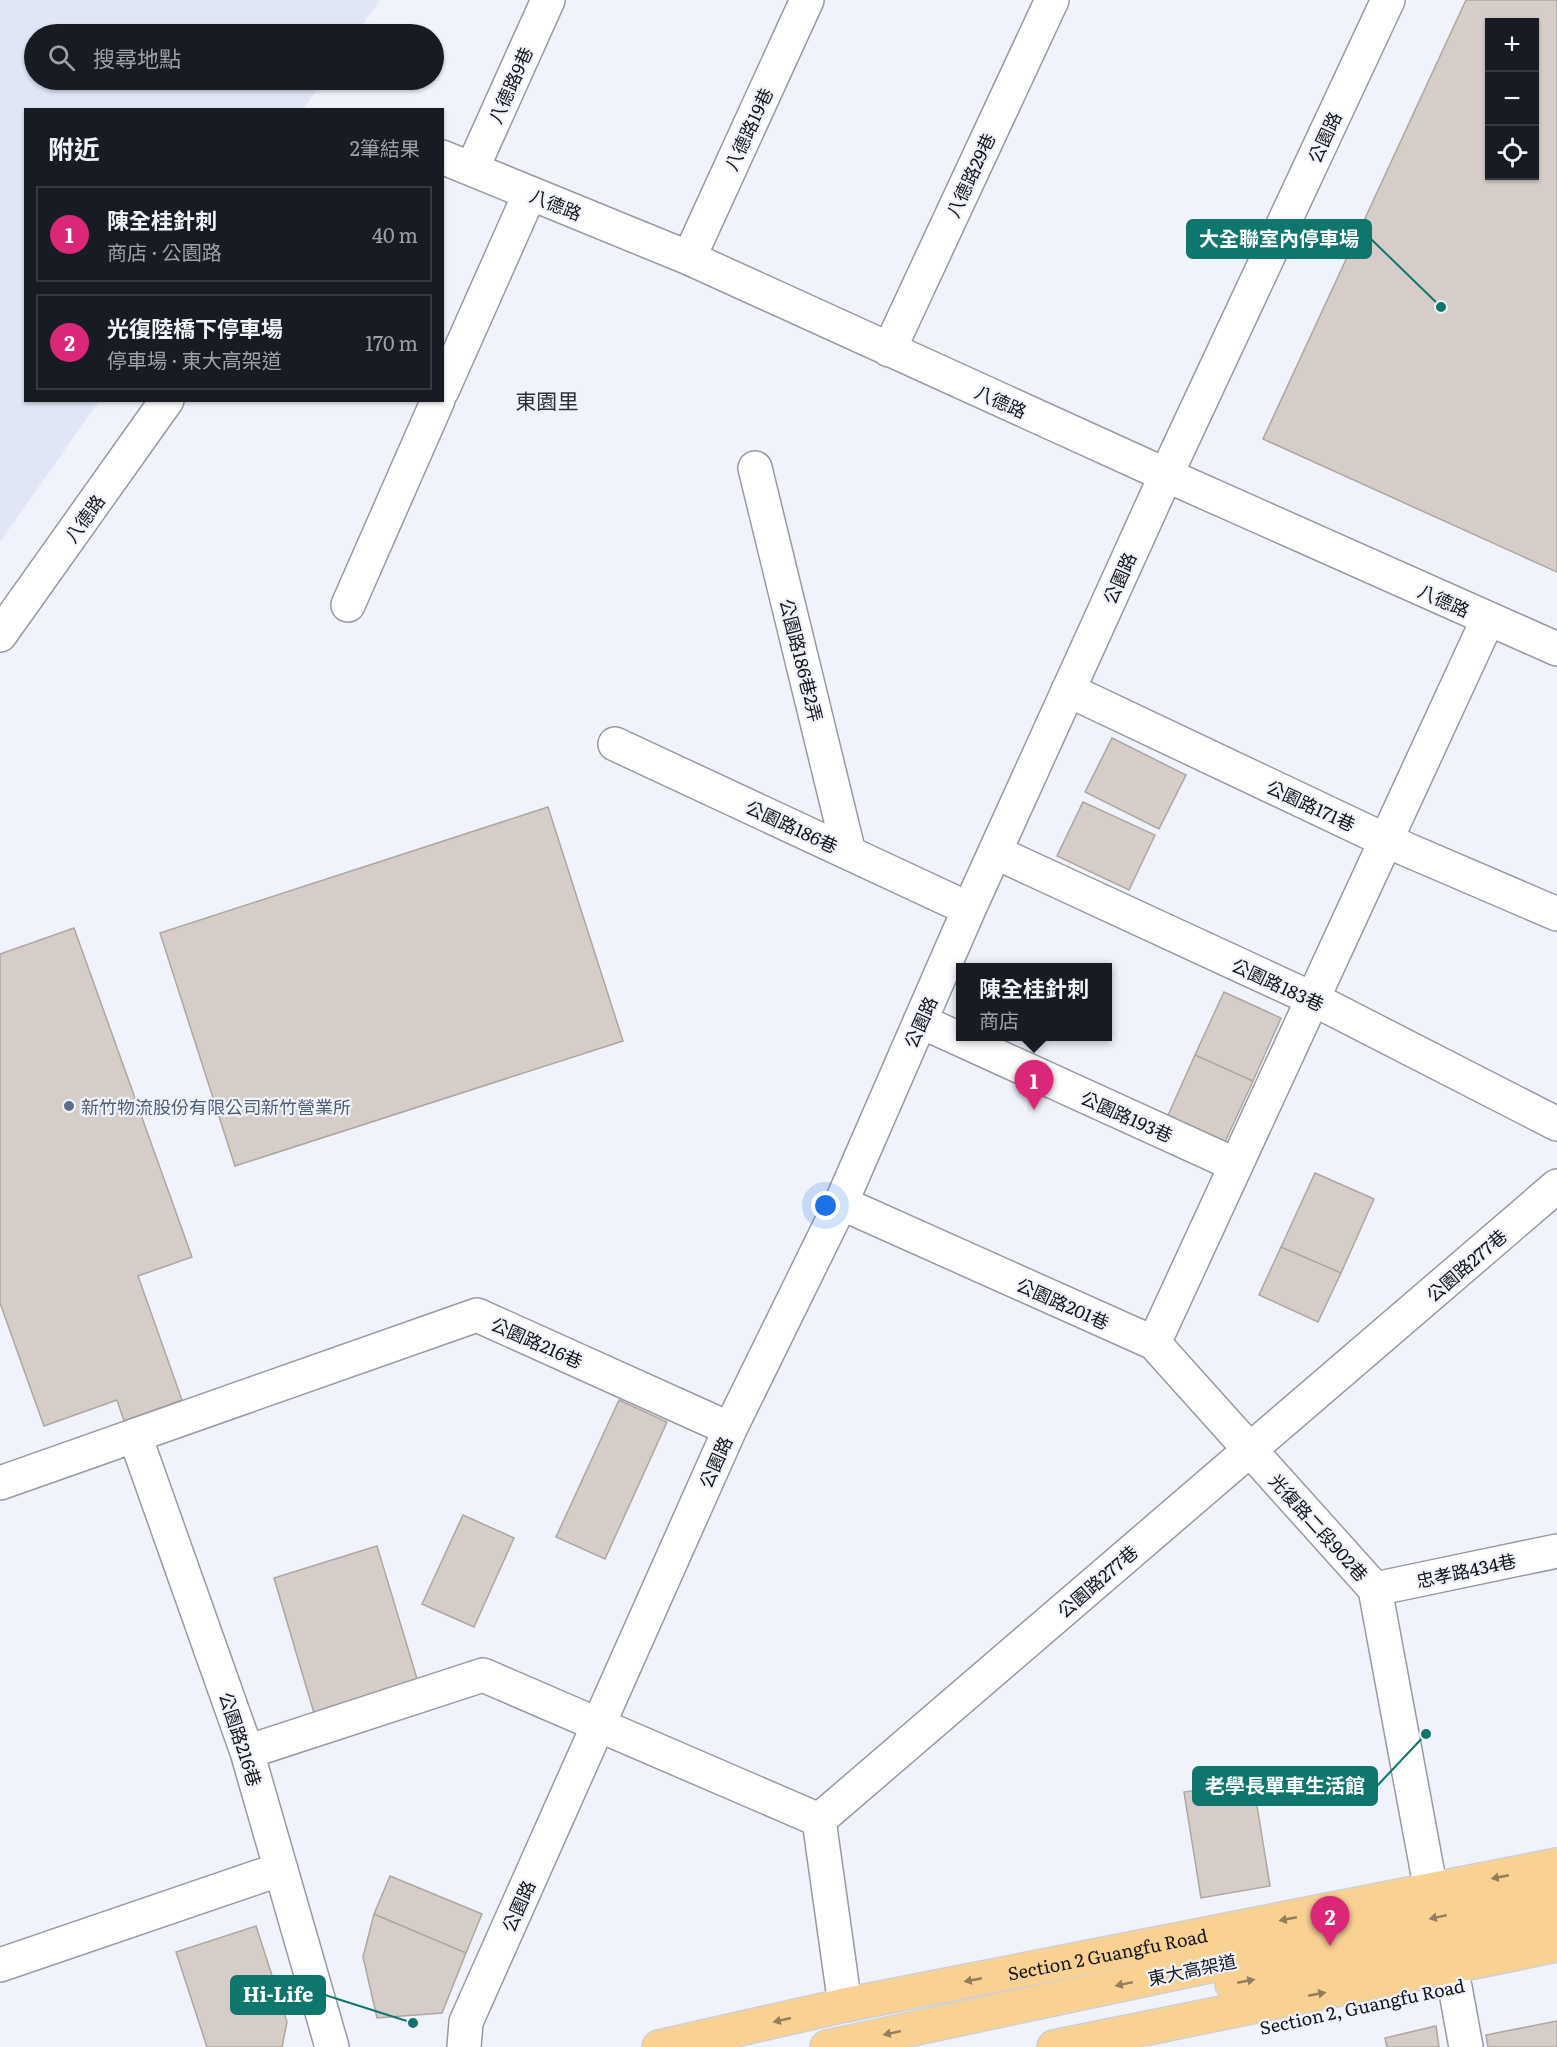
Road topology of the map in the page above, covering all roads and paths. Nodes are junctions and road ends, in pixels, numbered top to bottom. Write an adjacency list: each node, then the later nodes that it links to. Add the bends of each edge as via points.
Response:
1 (548, 0): 5 (street, 八德路9巷)
2 (807, 0): 7 (street, 八德路19巷)
3 (1052, 0): 8 (street, 八德路29巷)
4 (1388, 0): 13 (street, 公園路)
5 (457, 163): 6 (street, 八德路)
6 (530, 193): 7 (street, 八德路); 9 (street)
7 (689, 258): 8 (street, 八德路)
8 (889, 350): 13 (street, 八德路)
9 (444, 386)
10 (166, 402): 16 (street, 八德路)
11 (437, 402): 14 (street)
12 (755, 468): 22 (street, 公園路186巷2弄)
13 (1166, 475): 15 (street, 八德路); 18 (street, 公園路)
14 (348, 605)
15 (1488, 620): 17 (street, 八德路); 20 (street)
16 (0, 635)
17 (1557, 649)
18 (1068, 690): 20 (street, 公園路171巷); 21 (street, 公園路)
19 (615, 744): 22 (street, 公園路186巷)
20 (1387, 841): 24 (street, 公園路171巷); 25 (street)
21 (995, 852): 23 (street, 公園路); 25 (street, 公園路183巷)
22 (849, 853): 23 (street, 公園路186巷)
23 (969, 909): 26 (street, 公園路)
24 (1557, 914)
25 (1313, 999): 29 (street, 公園路183巷); 30 (street)
26 (920, 1021): 27 (street, 公園路193巷); 32 (street, 公園路)
27 (956, 1037)
28 (964, 1041): 30 (street, 公園路193巷)
29 (1557, 1124)
30 (1236, 1165): 33 (street)
31 (1557, 1186): 36 (street, 公園路277巷)
32 (841, 1203): 33 (street, 公園路201巷); 34 (street, 公園路)
33 (1154, 1343): 36 (street, 公園路201巷)
34 (730, 1429): 35 (street, 公園路216巷, via 477,1316); 40 (street, 公園路)
35 (135, 1436): 37 (street, 公園路216巷); 41 (street, 公園路216巷)
36 (1250, 1450): 39 (street, 光復路二段902巷); 42 (street, 公園路277巷)
37 (0, 1483)
38 (1557, 1551): 39 (street, 忠孝路434巷)
39 (1375, 1589): 45 (street, 光復路二段902巷)
40 (598, 1726): 41 (street, via 483,1675); 42 (street); 54 (street, 公園路, via 466,2022)
41 (248, 1752): 44 (street, 公園路216巷)
42 (819, 1820): 52 (street)
43 (1557, 1865): 45 (main road, Section 2 Guangfu Road, one-way to 45)
44 (281, 1869): 49 (street); 53 (street, 公園路216巷)
45 (1431, 1891): 52 (main road, Section 2 Guangfu Road, one-way to 52)
46 (1557, 1892): 56 (main road, 東大高架道, one-way to 56)
47 (1557, 1918): 57 (main road, one-way to 47)
48 (1557, 1945): 58 (main road, one-way to 48)
49 (0, 1965)
50 (1557, 1966): 51 (main road, Section 2, Guangfu Road)
51 (1455, 1987): 59 (main road, Section 2, Guangfu Road); 60 (street)
52 (845, 2005): 55 (main road, Section 2 Guangfu Road, one-way to 55)
53 (332, 2047)
54 (464, 2047)
55 (659, 2047)
56 (827, 2047)
57 (921, 2047)
58 (1054, 2047)
59 (1166, 2047)
60 (1466, 2047)

